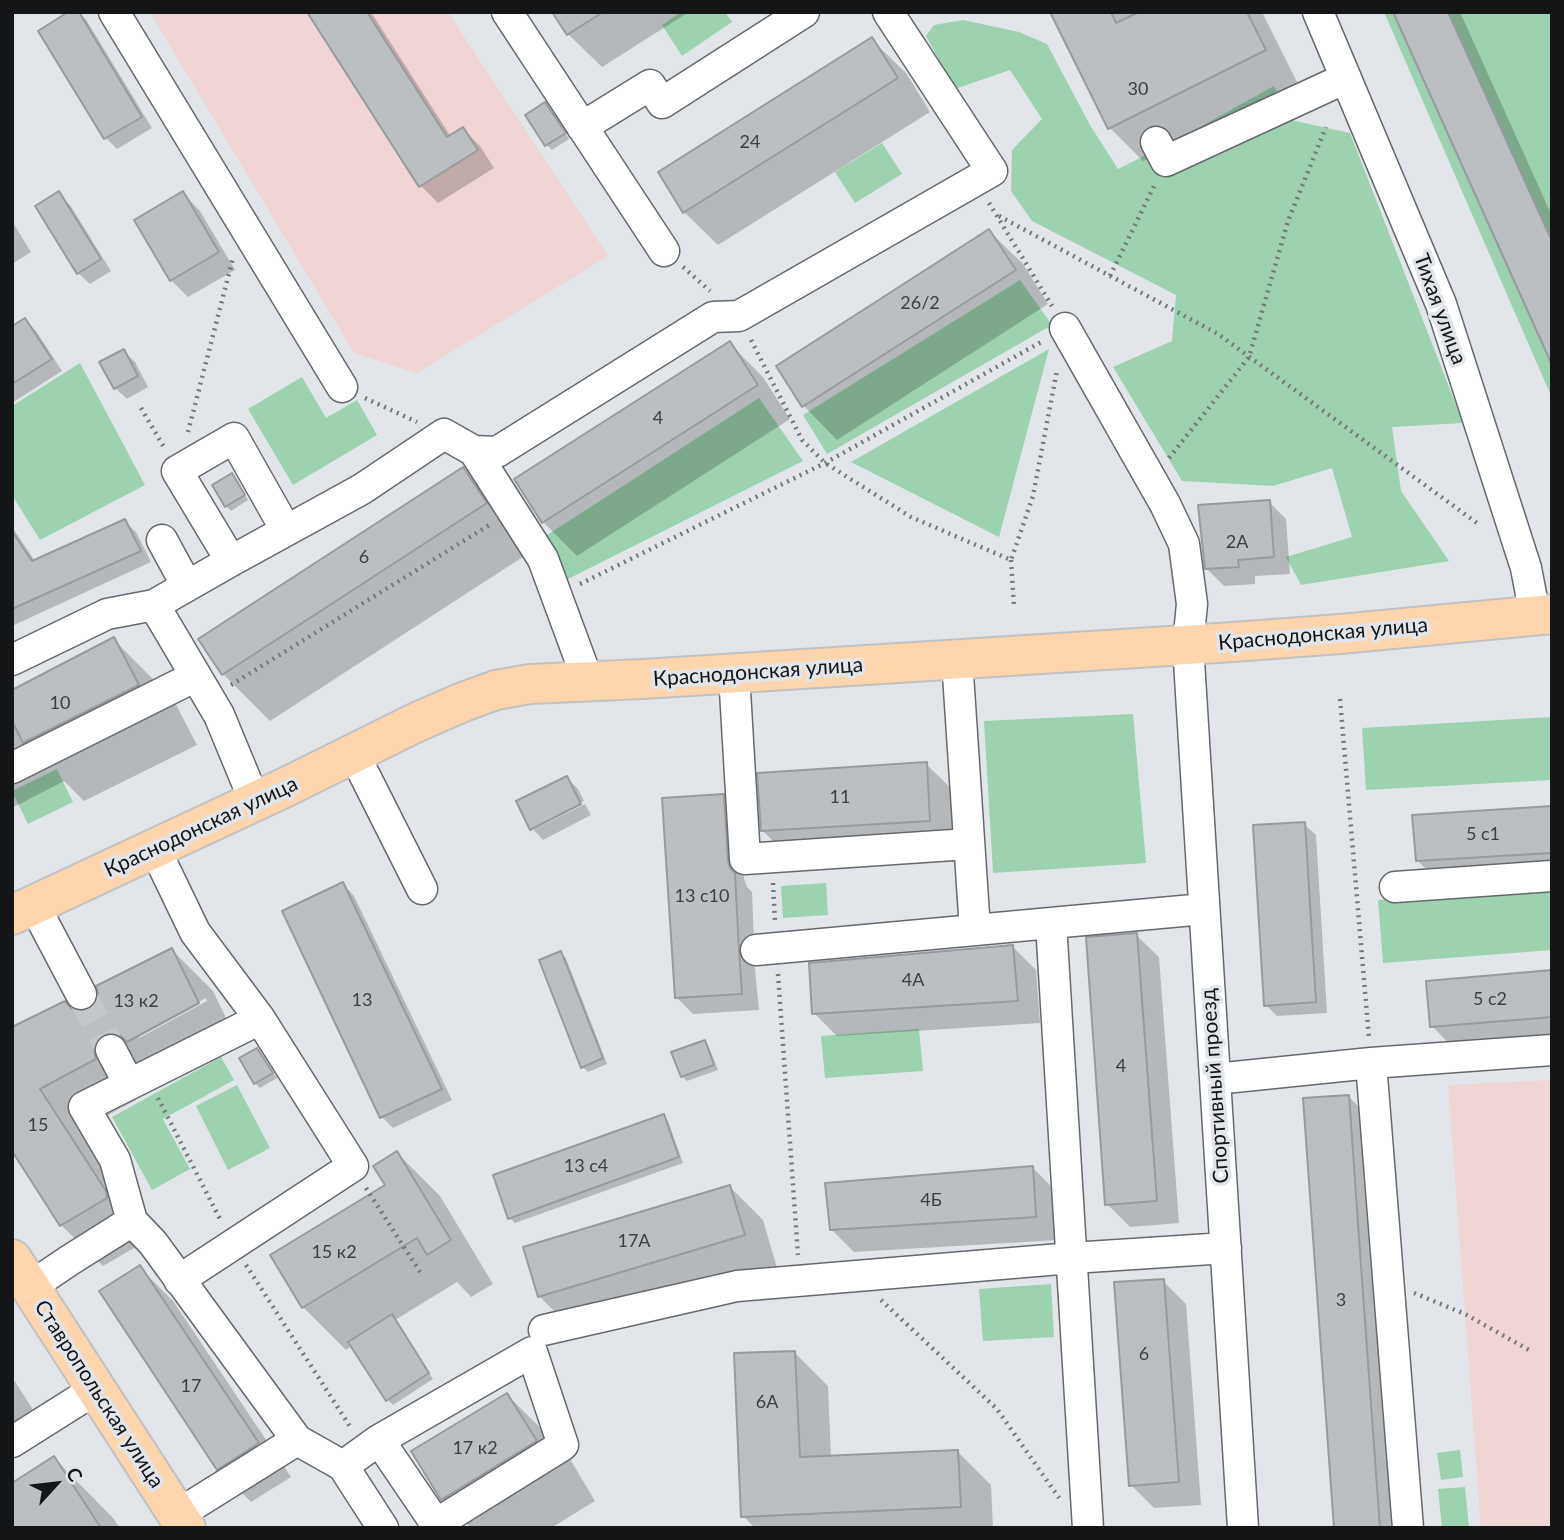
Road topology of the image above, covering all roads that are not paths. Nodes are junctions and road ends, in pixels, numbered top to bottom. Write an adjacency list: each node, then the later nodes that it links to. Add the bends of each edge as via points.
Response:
1 (114, 12): 11 (street)
2 (507, 12): 7 (street)
3 (804, 12): 7 (street, via 662,103 650,85)
4 (888, 12): 12 (street, via 984,176 739,316 713,317 497,452)
5 (1318, 12): 6 (street, Тихая улица)
6 (1346, 78): 8 (street); 18 (street, Тихая улица, via 1441,304)
7 (582, 127): 9 (street)
8 (1161, 152)
9 (664, 251)
10 (1065, 328): 19 (street, Спортивный проезд, via 1184,544 1192,604)
11 (341, 387)
12 (474, 451): 13 (street, via 444,434 362,489); 23 (street, via 543,559)
13 (286, 530): 15 (street); 15 (street, via 234,438 177,471)
14 (162, 540): 16 (street)
15 (231, 561): 16 (street)
16 (187, 586): 17 (street)
17 (154, 605): 21 (street, via 107,614); 24 (street)
18 (1544, 615): 19 (main road, Краснодонская улица)
19 (1188, 645): 20 (main road, Краснодонская улица); 33 (street, Спортивный проезд)
20 (957, 659): 22 (main road, Краснодонская улица); 28 (street)
21 (12, 660)
22 (734, 674): 23 (main road, Краснодонская улица); 28 (street, via 745,859)
23 (588, 681): 25 (main road, Краснодонская улица, via 496,690)
24 (203, 687): 26 (street); 27 (street)
25 (354, 754): 27 (main road, Краснодонская улица); 32 (street)
26 (12, 768)
27 (255, 802): 29 (main road, Краснодонская улица)
28 (968, 844): 36 (street)
29 (155, 849): 34 (main road, Краснодонская улица); 39 (street, via 195,932)
30 (1552, 876): 31 (street)
31 (1395, 887)
32 (422, 889)
33 (1204, 909): 35 (street); 43 (street, Спортивный проезд)
34 (23, 910): 38 (street)
35 (1051, 923): 36 (street); 47 (street)
36 (975, 930): 37 (street)
37 (766, 949)
38 (81, 994)
39 (260, 1019): 44 (street); 49 (street, via 353,1166)
40 (1552, 1050): 42 (street)
41 (111, 1051): 44 (street)
42 (1371, 1063): 43 (street); 60 (street)
43 (1215, 1079): 46 (street, Спортивный проезд)
44 (129, 1084): 45 (street, via 84,1107 115,1160)
45 (132, 1221): 48 (street, via 70,1260); 49 (street)
46 (1226, 1248): 47 (street); 59 (street, Спортивный проезд)
47 (1072, 1258): 50 (street, via 737,1286); 58 (street)
48 (21, 1273): 51 (main road, Ставропольская улица)
49 (179, 1280): 52 (street)
50 (544, 1330)
51 (96, 1389): 54 (street); 56 (main road, Ставропольская улица)
52 (297, 1440): 55 (street); 56 (street)
53 (379, 1440): 53 (street, via 436,1524 563,1445 532,1352); 55 (street)
54 (12, 1442)
55 (343, 1466): 57 (street)
56 (182, 1521)
57 (383, 1528)
58 (1088, 1528)
59 (1243, 1528)
60 (1408, 1528)

